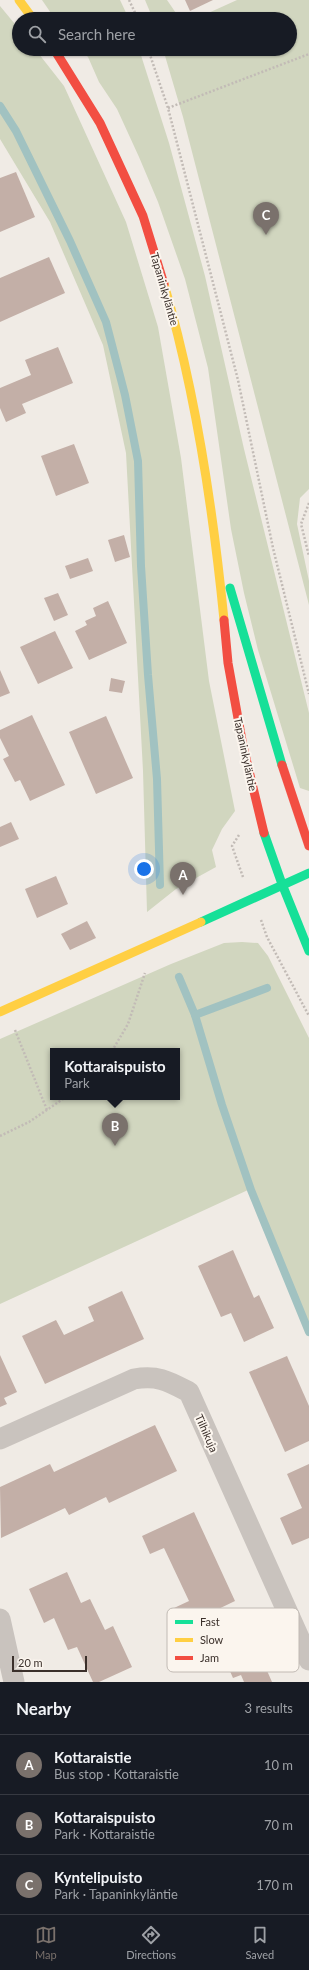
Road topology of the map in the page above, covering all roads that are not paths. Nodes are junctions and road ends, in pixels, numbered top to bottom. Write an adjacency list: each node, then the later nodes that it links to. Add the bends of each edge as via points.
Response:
1 (19, 0): 2 (main road)
2 (28, 12)
3 (58, 56): 4 (main road, Tapaninkyläntie, via 100,122 143,216 175,322 196,423)
4 (217, 549): 5 (main road, Tapaninkyläntie, via 253,659 296,811); 7 (main road, Tapaninkyläntie, via 228,663 243,746 261,824)
5 (309, 846)
6 (309, 873): 7 (main road)
7 (282, 884): 8 (main road, Tapaninkyläntie); 9 (main road)
8 (309, 951)
9 (0, 1012)
10 (0, 1439): 11 (street, Tilhikuja, via 134,1379 165,1379 189,1392)
11 (286, 1608)
12 (0, 1619): 15 (street)
13 (299, 1638): 14 (street, Tilhikuja)
14 (309, 1660)
15 (14, 1682)

